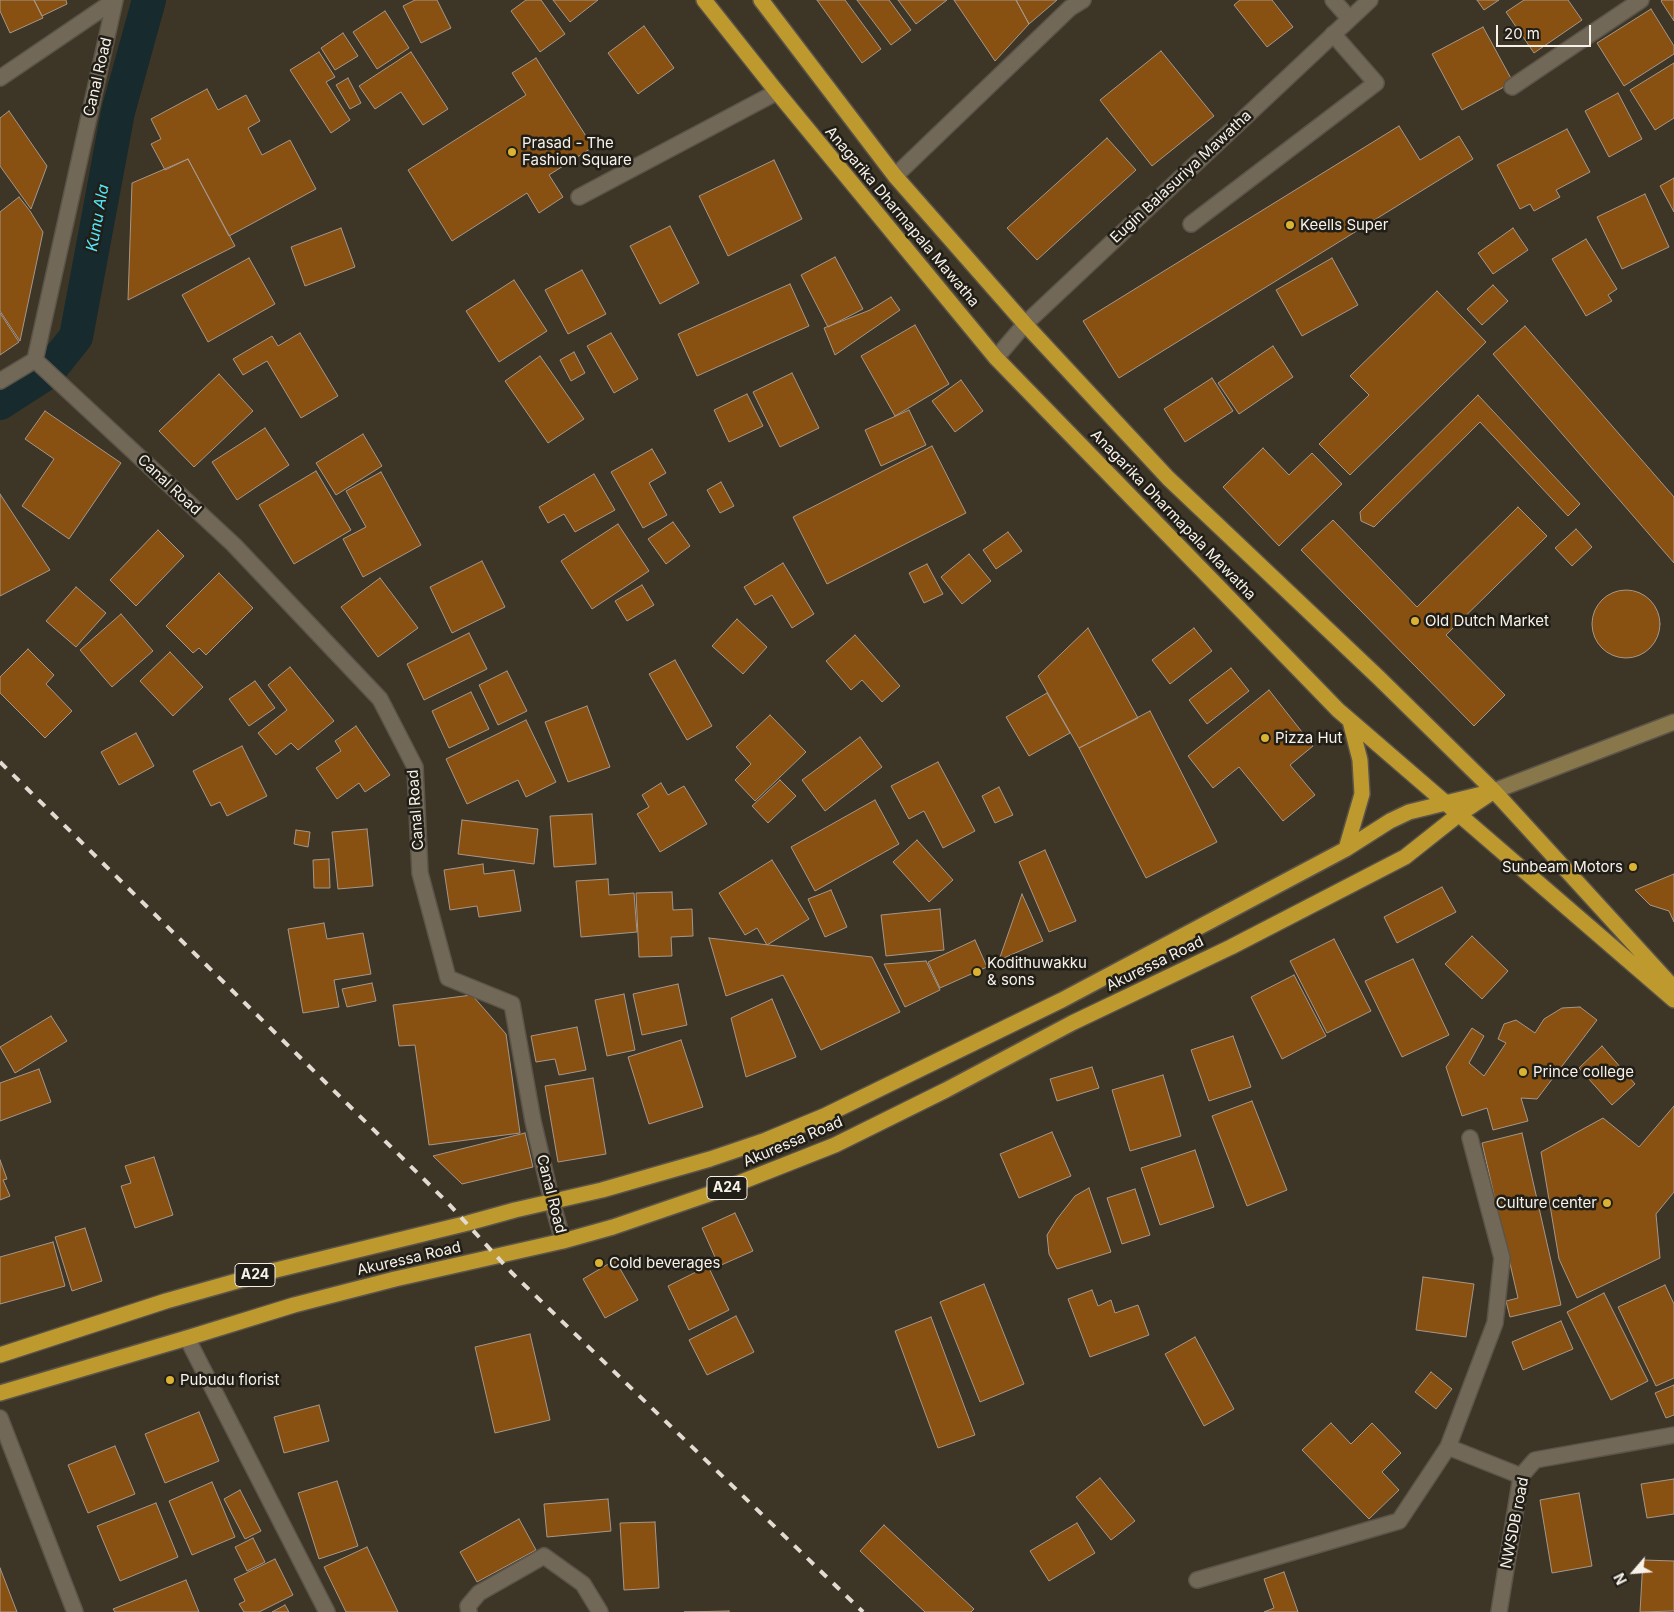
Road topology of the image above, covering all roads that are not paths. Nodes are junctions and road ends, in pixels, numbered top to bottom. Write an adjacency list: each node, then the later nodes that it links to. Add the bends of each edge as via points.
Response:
1 (115, 0): 10 (street); 18 (street, Canal Road)
2 (704, 0): 12 (highway, Anagarika Dharmapala Mawatha)
3 (761, 0): 13 (highway, Anagarika Dharmapala Mawatha)
4 (1083, 0): 13 (street, via 1070,8)
5 (1333, 0): 8 (street)
6 (1370, 0): 8 (street, Eugin Balasuriya Mawatha)
7 (1641, 0): 11 (street)
8 (1349, 18): 9 (street, Eugin Balasuriya Mawatha)
9 (1333, 34): 15 (street, via 1376,84); 16 (street, Eugin Balasuriya Mawatha)
10 (0, 78)
11 (1512, 87)
12 (777, 92): 14 (street); 17 (highway, Anagarika Dharmapala Mawatha)
13 (894, 176): 16 (highway, Anagarika Dharmapala Mawatha)
14 (579, 197)
15 (1192, 224)
16 (1025, 324): 17 (street, Eugin Balasuriya Mawatha); 22 (highway, Anagarika Dharmapala Mawatha, via 1168,478)
17 (996, 358): 20 (highway, Anagarika Dharmapala Mawatha)
18 (35, 360): 19 (street); 29 (street, Canal Road, via 234,545 380,699 415,767 420,873 448,978 512,1004 533,1121)
19 (0, 381)
20 (1350, 721): 23 (highway, Anagarika Dharmapala Mawatha); 25 (highway, via 1360,760 1362,794)
21 (1674, 722): 22 (main road)
22 (1494, 790): 23 (highway, Akuressa Road); 24 (highway, Akuressa Road); 26 (highway, Anagarika Dharmapala Mawatha)
23 (1445, 803): 24 (highway, Anagarika Dharmapala Mawatha); 25 (highway, Akuressa Road / A24, via 1408,812)
24 (1458, 815): 27 (highway, Anagarika Dharmapala Mawatha); 30 (highway, Akuressa Road / A24, via 1405,857 835,1145 721,1190)
25 (1346, 849): 29 (highway, Akuressa Road / A24, via 1062,1000 824,1116 710,1159)
26 (1674, 988)
27 (1674, 1000)
28 (1470, 1138): 36 (street, via 1502,1258 1495,1323)
29 (552, 1202): 30 (street, Canal Road); 32 (highway, Akuressa Road / A24, via 266,1272)
30 (563, 1241): 31 (highway, Akuressa Road / A24, via 294,1304)
31 (187, 1338): 33 (highway, Akuressa Road / A24); 40 (street)
32 (0, 1355)
33 (0, 1393)
34 (0, 1418): 39 (street)
35 (1674, 1435): 37 (street, NWSDB road, via 1535,1460)
36 (1448, 1447): 37 (street); 38 (street, via 1399,1521)
37 (1521, 1476): 43 (street, NWSDB road)
38 (1197, 1580)
39 (76, 1612)
40 (327, 1612)
41 (468, 1612): 42 (street, via 468,1606 479,1593 544,1556 583,1584)
42 (600, 1612)
43 (1499, 1612)

